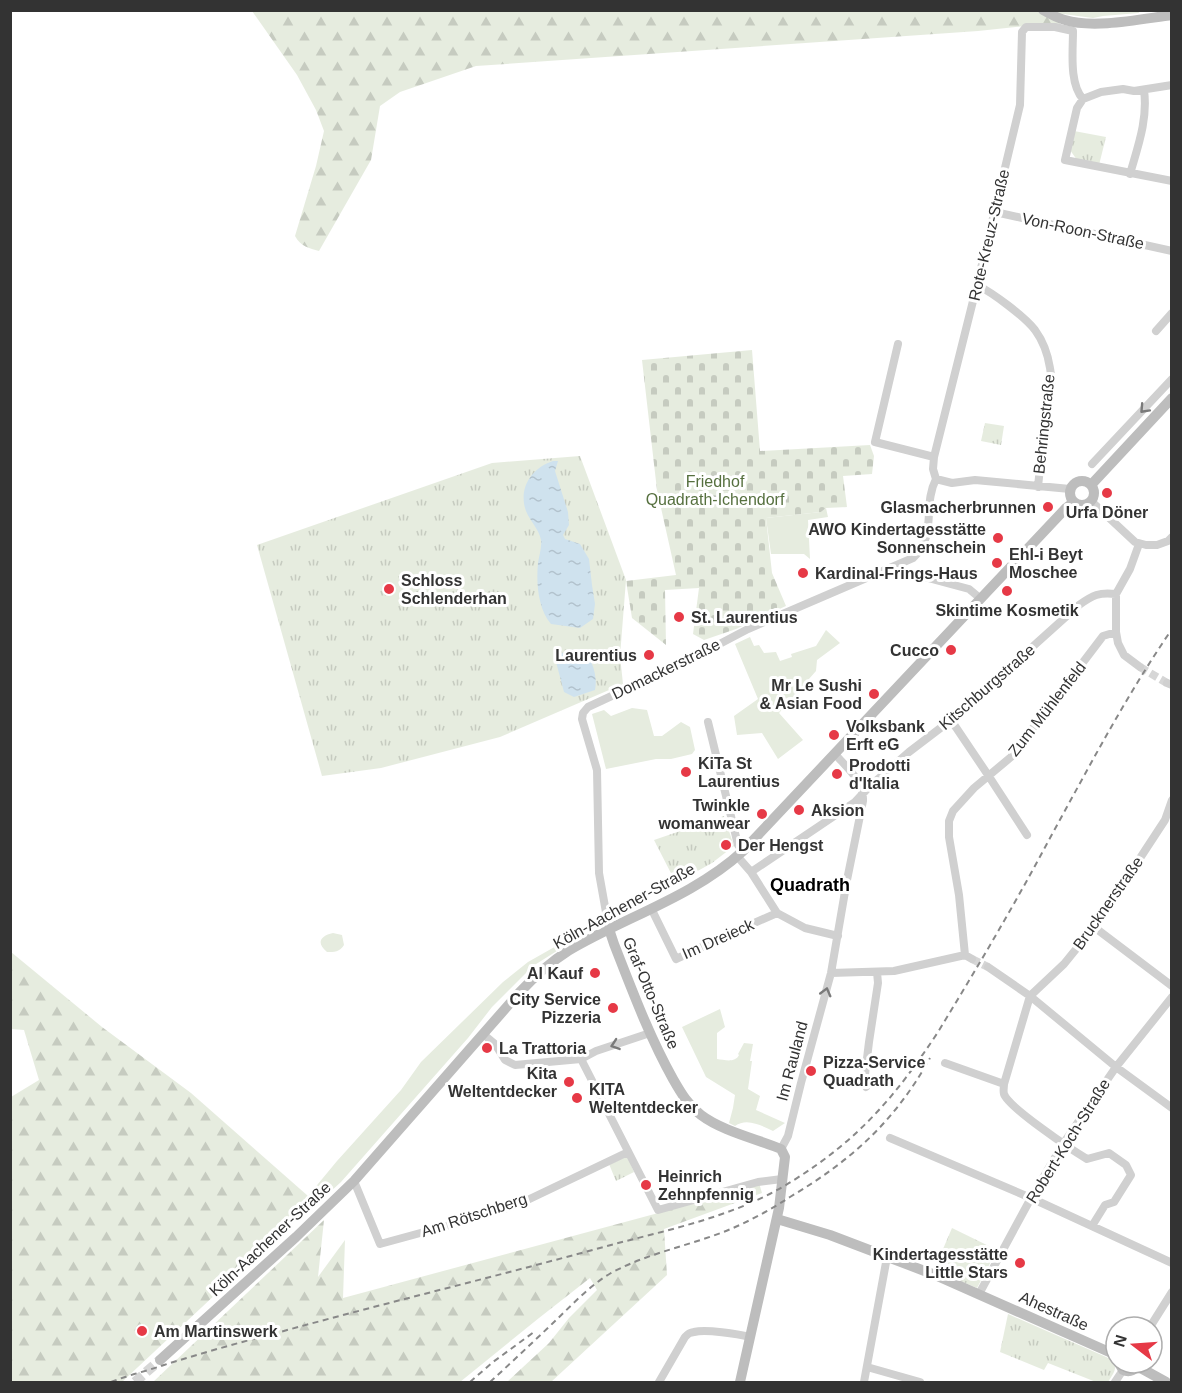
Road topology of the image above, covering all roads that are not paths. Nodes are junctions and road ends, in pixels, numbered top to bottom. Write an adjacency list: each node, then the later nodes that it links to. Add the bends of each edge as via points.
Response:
1 (1043, 10): 2 (main road, via 1066,21 1082,23)
2 (1172, 15)
3 (1172, 85): 4 (street)
4 (1144, 90): 5 (street, via 1123,89); 6 (street, via 1143,126)
5 (1083, 99): 6 (street, via 1077,108 1065,160); 8 (street, Rote-Kreuz-Straße, via 1076,89 1073,31 1026,27 1022,32 1020,105)
6 (1130, 174): 7 (street)
7 (1172, 182)
8 (995, 212): 9 (street, Von-Roon-Straße); 10 (street, Rote-Kreuz-Straße)
9 (1172, 251)
10 (977, 285): 18 (street, Rote-Kreuz-Straße); 22 (street, Behringstraße, via 1035,330 1045,348 1051,370 1050,400)
11 (1172, 314): 12 (street)
12 (1156, 332)
13 (898, 344): 18 (street, via 875,442)
14 (1172, 379): 16 (street, one-way to 16)
15 (1172, 398): 17 (main road)
16 (1116, 440): 17 (street); 19 (street)
17 (1121, 452): 21 (main road)
18 (934, 457): 20 (street, Rote-Kreuz-Straße)
19 (1092, 464)
20 (936, 479): 22 (street); 28 (street, Domackerstraße, via 930,493 925,541 913,558)
21 (1091, 485): 23 (main road, via 1081,481); 24 (main road)
22 (1038, 487): 23 (street)
23 (1070, 489): 25 (main road)
24 (1091, 501): 25 (main road, via 1081,505); 27 (street)
25 (1074, 502): 30 (main road, Köln-Aachener-Straße)
26 (1172, 537): 27 (street, via 1157,545)
27 (1139, 544): 29 (street, via 1131,569)
28 (898, 565): 30 (street, via 902,571 969,589); 33 (street, Domackerstraße, via 748,629 588,706)
29 (1116, 594): 31 (street); 34 (street, Kitschburgstraße, via 1102,593 1079,604)
30 (981, 599): 36 (main road, Köln-Aachener-Straße)
31 (1116, 632): 32 (street, via 1125,655); 37 (street, Zum Mühlenfeld, via 1103,636 1011,757)
32 (1140, 667)
33 (583, 713): 47 (street, Graf-Otto-Straße, via 597,770 599,873)
34 (951, 720): 37 (street); 38 (street, Kitschburgstraße)
35 (708, 722): 42 (street)
36 (835, 754): 38 (street, via 855,776); 42 (main road, Köln-Aachener-Straße)
37 (988, 775): 41 (street); 50 (street, Zum Mühlenfeld, via 953,811 949,821 969,957)
38 (863, 793): 43 (street, Kitschburgstraße); 48 (street, Im Rauland)
39 (1172, 800): 40 (street, Brucknerstraße)
40 (1168, 823): 46 (street, Brucknerstraße)
41 (1027, 835)
42 (740, 854): 43 (street); 44 (main road, Köln-Aachener-Straße, via 711,876)
43 (751, 872): 45 (street)
44 (651, 908): 45 (street, Im Dreieck, via 676,959); 47 (main road, Köln-Aachener-Straße)
45 (777, 913): 48 (street, via 805,928)
46 (1094, 927): 52 (street); 53 (street, Brucknerstraße, via 1064,964)
47 (609, 929): 55 (main road, Graf-Otto-Straße); 56 (main road, Köln-Aachener-Straße, via 539,972)
48 (838, 936): 51 (street, Im Rauland)
49 (988, 967): 53 (street)
50 (877, 972): 51 (street); 61 (street)
51 (831, 973): 65 (street, Im Rauland, one-way to 51, via 788,1136)
52 (1172, 986)
53 (1030, 996): 59 (street); 60 (street)
54 (1172, 997): 59 (street, Robert-Koch-Straße)
55 (650, 1033): 57 (street, one-way to 57); 65 (main road, Graf-Otto-Straße, via 694,1109 718,1125)
56 (483, 1034): 57 (street, via 505,1060 515,1065); 68 (main road, Köln-Aachener-Straße)
57 (581, 1059): 66 (street)
58 (945, 1063): 60 (street)
59 (1116, 1067): 62 (street); 64 (street, Robert-Koch-Straße)
60 (1004, 1084): 64 (street, via 1004,1095 1011,1104)
61 (866, 1087)
62 (1172, 1108)
63 (890, 1138): 69 (street)
64 (1063, 1144): 69 (street, Robert-Koch-Straße); 71 (street, via 1087,1159 1109,1153 1126,1165 1131,1175 1114,1202 1104,1205)
65 (781, 1149): 67 (main road, Im Rauland, via 785,1157)
66 (628, 1152): 67 (street, via 658,1210); 68 (street, Am Rötschberg, via 517,1204 380,1244)
67 (782, 1179): 70 (main road, Im Rauland)
68 (354, 1181): 79 (main road, Köln-Aachener-Straße)
69 (1031, 1198): 71 (street); 75 (street, Robert-Koch-Straße)
70 (777, 1219): 72 (main road, Ahestraße); 77 (main road, Im Rauland)
71 (1092, 1226): 73 (street)
72 (887, 1257): 75 (main road, Ahestraße); 80 (street)
73 (1172, 1263)
74 (1172, 1292): 76 (street)
75 (979, 1294): 78 (main road, Ahestraße)
76 (1158, 1315)
77 (750, 1336): 81 (street, via 697,1330 689,1333); 82 (main road, Im Rauland)
78 (1104, 1350)
79 (160, 1360)
80 (867, 1367): 83 (street); 84 (street)
81 (658, 1383)
82 (740, 1383)
83 (864, 1383)
84 (920, 1383)

